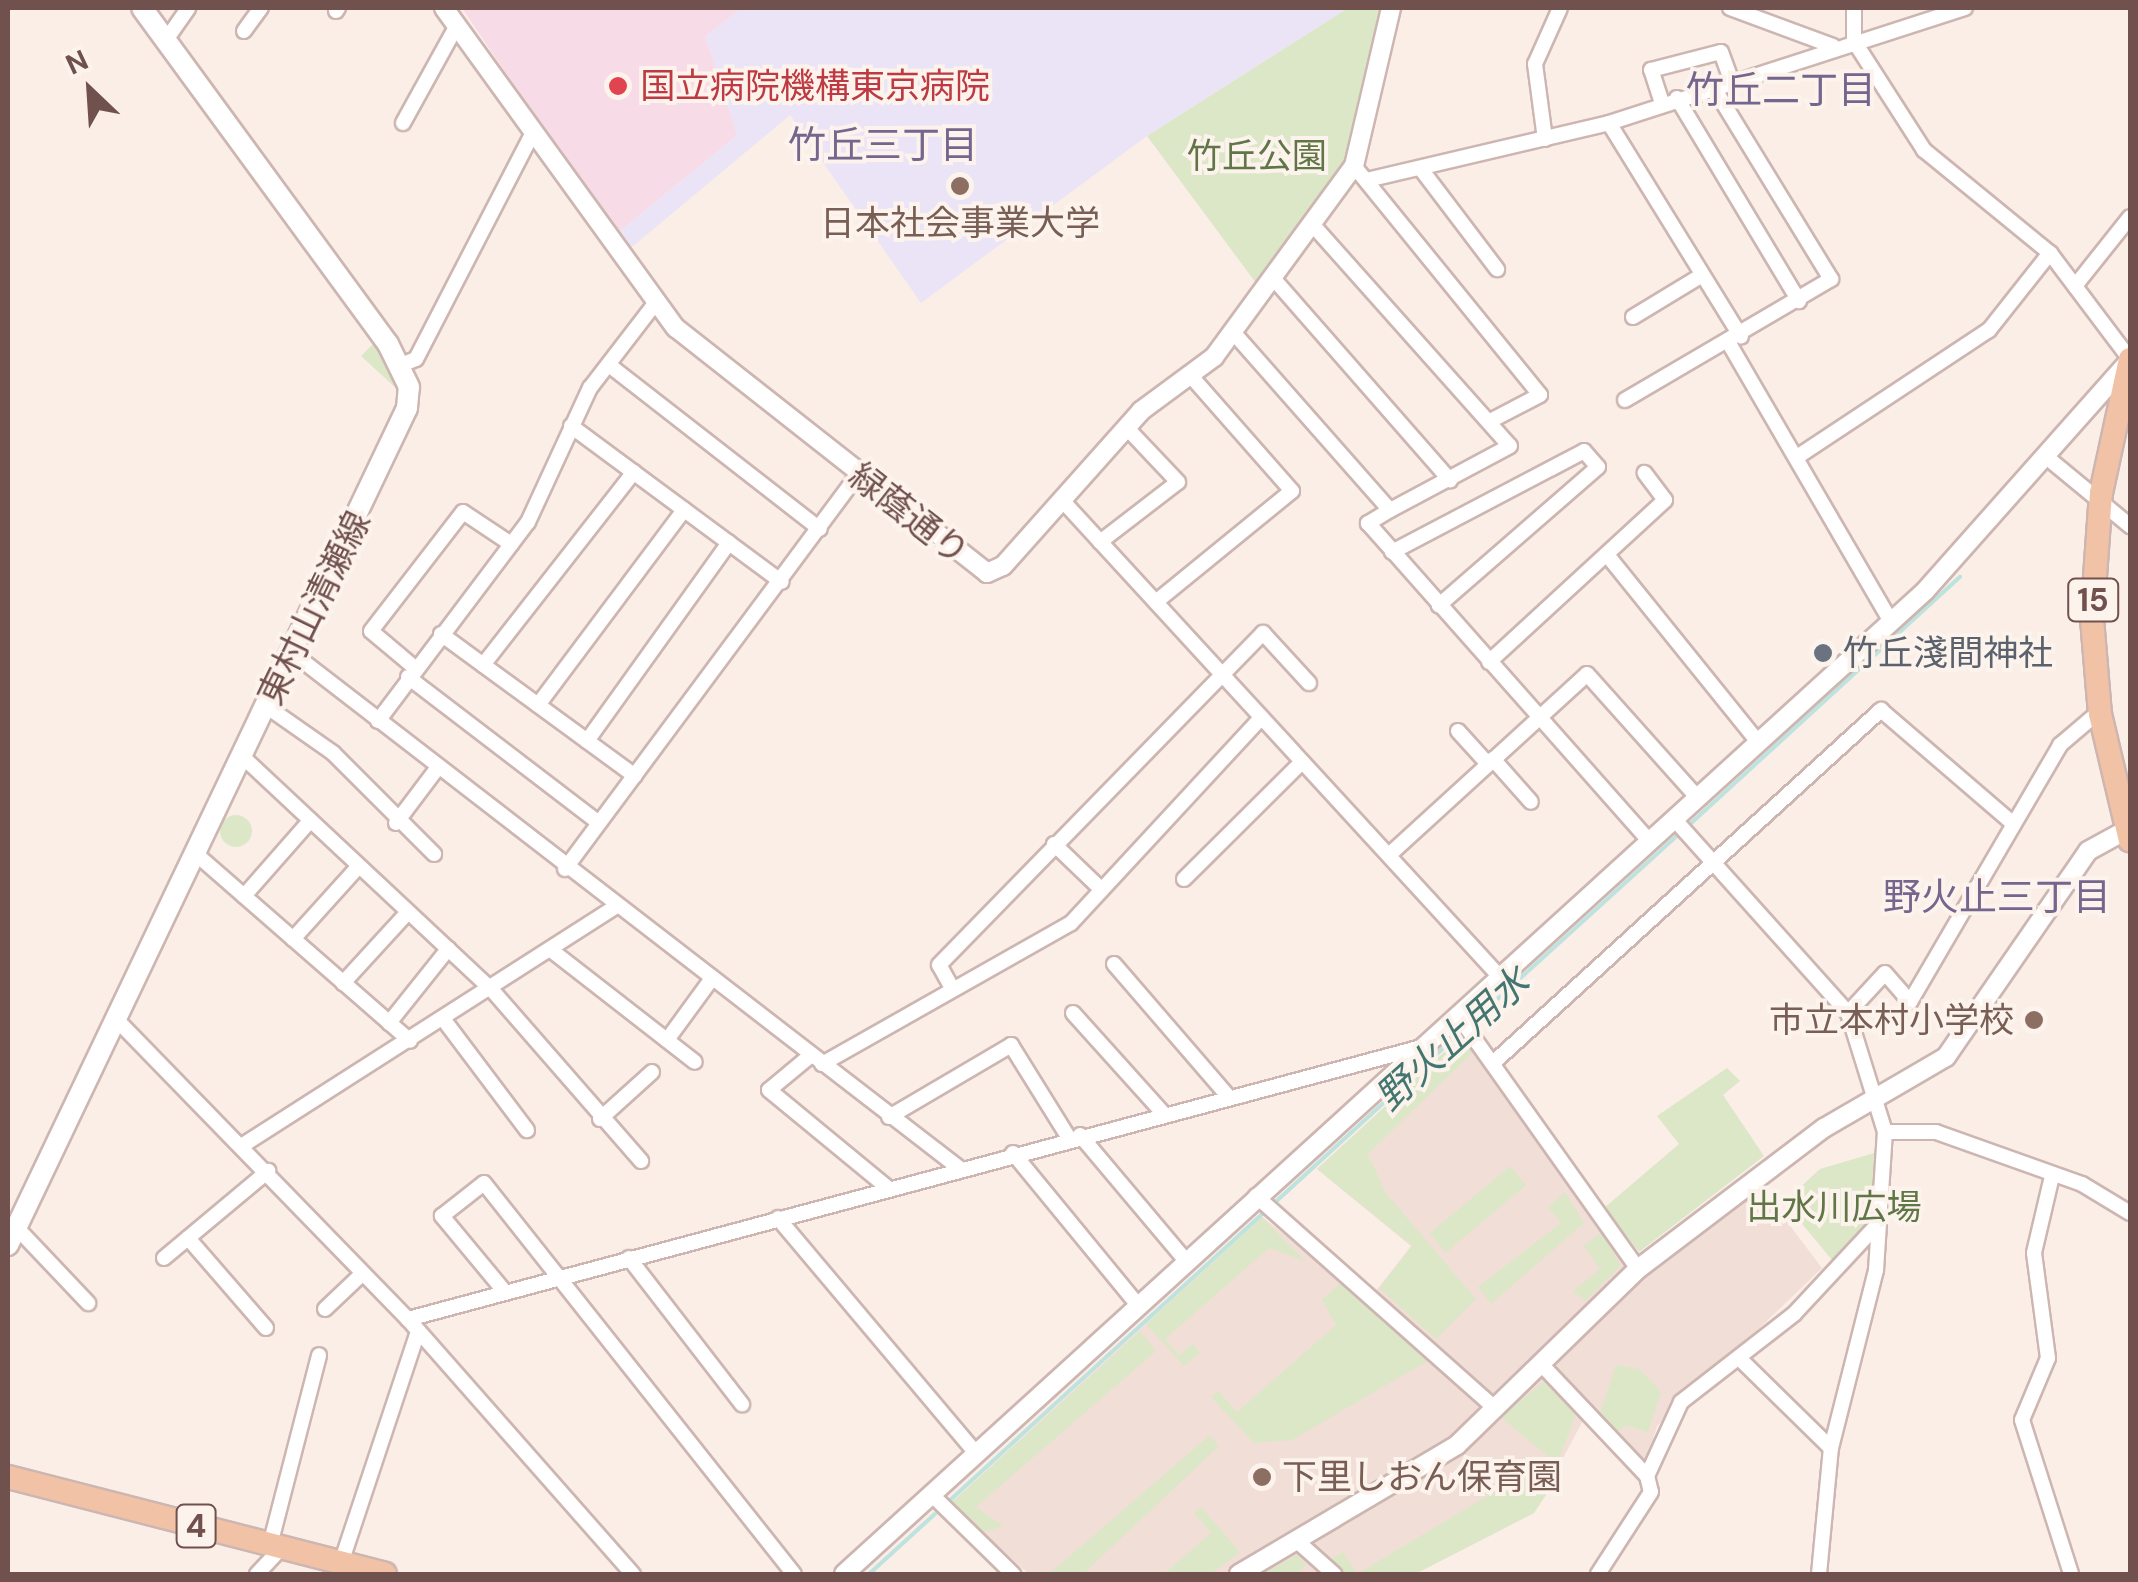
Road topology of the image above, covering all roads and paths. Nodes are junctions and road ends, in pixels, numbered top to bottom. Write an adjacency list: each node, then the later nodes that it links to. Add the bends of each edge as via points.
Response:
1 (142, 8): 12 (main road)
2 (188, 8): 12 (street)
3 (261, 8): 11 (street)
4 (444, 8): 10 (street, 緑蔭通り)
5 (1391, 8): 22 (street, 緑蔭通り)
6 (1560, 8): 21 (street, via 1535,64)
7 (1730, 8): 14 (street)
8 (1854, 8): 13 (street)
9 (1965, 8): 13 (street)
10 (456, 27): 19 (street); 20 (street, 緑蔭通り)
11 (244, 32)
12 (166, 40): 38 (main road)
13 (1854, 40): 14 (street); 27 (street, via 1924,150)
14 (1834, 46): 15 (street)
15 (1731, 79): 16 (street); 17 (street, via 1721,52 1651,70)
16 (1712, 85): 17 (street); 32 (street, via 1830,279)
17 (1669, 100): 18 (street); 32 (street)
18 (1609, 122): 21 (street); 29 (street)
19 (403, 124)
20 (532, 134): 33 (street, 緑蔭通り); 38 (street, via 416,359)
21 (1545, 139): 23 (street)
22 (1354, 166): 24 (street); 26 (street, 緑蔭通り)
23 (1421, 169): 24 (street); 28 (street)
24 (1371, 179): 42 (street, via 1540,395)
25 (2130, 217): 31 (street)
26 (1312, 224): 30 (street, 緑蔭通り); 42 (street)
27 (2050, 253): 31 (street); 47 (street, via 1989,330)
28 (1497, 269)
29 (1702, 274): 34 (street); 36 (street)
30 (1273, 278): 35 (street, 緑蔭通り); 51 (street)
31 (2074, 286): 37 (street)
32 (1799, 301): 36 (street)
33 (654, 305): 39 (street); 50 (street, 緑蔭通り)
34 (1633, 317)
35 (1233, 332): 40 (street, 緑蔭通り); 55 (street)
36 (1735, 341): 41 (street); 47 (street)
37 (2130, 359): 44 (main road, 15); 46 (street)
38 (401, 365): 68 (main road, 東村山清瀬線, via 409,387 399,434)
39 (609, 365): 43 (street); 57 (street)
40 (1191, 376): 45 (street, 緑蔭通り); 64 (street, via 1292,490)
41 (1625, 400)
42 (1490, 420): 51 (street, via 1510,446)
43 (571, 426): 48 (street); 60 (street)
44 (2125, 426): 53 (main road, 15)
45 (1126, 427): 52 (street, 緑蔭通り); 58 (street, via 1178,482)
46 (2044, 455): 53 (street); 66 (street)
47 (1797, 457): 66 (street)
48 (634, 472): 54 (street); 70 (street)
49 (1645, 473): 62 (street, via 1665,500)
50 (858, 476): 52 (street, 緑蔭通り, via 987,573); 57 (street)
51 (1450, 480): 55 (street)
52 (1061, 499): 58 (street)
53 (2101, 502): 56 (street); 76 (main road, 15, via 2092,619)
54 (684, 510): 59 (street); 74 (street)
55 (1390, 510): 61 (street, via 1368,523)
56 (2130, 526)
57 (820, 528): 63 (street)
58 (1100, 542): 64 (street)
59 (729, 543): 63 (street); 81 (street)
60 (511, 544): 67 (street); 71 (street, via 463,512 371,632)
61 (1392, 552): 65 (street); 65 (street, via 1584,450 1598,467)
62 (1608, 556): 69 (street); 82 (street)
63 (782, 582): 87 (street)
64 (1156, 601): 72 (street)
65 (1439, 606): 69 (street)
66 (1891, 622): 82 (street)
67 (442, 634): 70 (street); 71 (street)
68 (291, 652): 75 (main road, 東村山清瀬線); 79 (street)
69 (1489, 662): 77 (street)
70 (483, 665): 74 (street)
71 (412, 672): 79 (street); 93 (street)
72 (1222, 673): 73 (street, via 1264,633); 78 (street); 97 (street)
73 (1309, 683)
74 (538, 705): 81 (street)
75 (266, 706): 83 (main road, 東村山清瀬線); 92 (street, via 332,753)
76 (2100, 711): 91 (street, via 2060,745); 95 (main road, 15)
77 (1538, 717): 84 (street); 88 (street, via 1587,674); 96 (street)
78 (1261, 718): 85 (street); 105 (street)
79 (378, 721): 86 (street)
80 (1458, 731): 84 (street)
81 (586, 741): 87 (street)
82 (1758, 744): 88 (street)
83 (242, 756): 90 (street); 98 (main road, 東村山清瀬線)
84 (1490, 761): 89 (street); 100 (street)
85 (1302, 762): 100 (street); 104 (street)
86 (436, 770): 92 (street); 103 (street)
87 (634, 776): 93 (street)
88 (1698, 798): 94 (street)
89 (1531, 802)
90 (309, 822): 102 (street); 106 (street)
91 (2011, 822): 101 (street, via 1881,710); 119 (street, via 1910,1002 1885,973)
92 (396, 823): 99 (street)
93 (599, 823): 103 (street)
94 (1680, 826): 96 (street); 101 (street)
95 (2129, 835): 132 (street, via 2088,851 1965,1038)
96 (1650, 842): 113 (street)
97 (1054, 844): 105 (street); 116 (street, via 939,964)
98 (196, 854): 106 (street); 120 (main road, 東村山清瀬線)
99 (434, 854)
100 (1388, 854): 113 (street)
101 (1712, 862): 119 (street); 129 (street)
102 (358, 867): 108 (street); 109 (street)
103 (565, 869): 107 (street)
104 (1184, 879)
105 (1102, 890): 116 (street, via 1071,923)
106 (244, 896): 109 (street)
107 (614, 908): 111 (street); 114 (street)
108 (408, 912): 110 (street); 115 (street)
109 (293, 939): 115 (street)
110 (448, 949): 117 (street); 123 (street)
111 (551, 950): 117 (street); 124 (street)
112 (1114, 964): 131 (street)
113 (1501, 978): 122 (street)
114 (710, 981): 124 (street); 127 (street)
115 (343, 983): 123 (street)
116 (952, 988): 127 (street)
117 (492, 990): 121 (street); 135 (street)
118 (1074, 1013): 133 (street)
119 (1848, 1013): 132 (street)
120 (116, 1019): 139 (street); 150 (main road, 東村山清瀬線)
121 (444, 1020): 125 (street); 136 (street)
122 (1463, 1022): 126 (street); 129 (street)
123 (389, 1023): 125 (street)
124 (667, 1040): 128 (street)
125 (410, 1041): 139 (street)
126 (1429, 1045): 131 (street); 146 (street)
127 (816, 1060): 134 (street); 145 (street, via 769,1090)
128 (695, 1062)
129 (1492, 1064): 155 (street)
130 (652, 1072): 135 (street)
131 (1227, 1095): 133 (street)
132 (1872, 1100): 137 (street); 155 (street)
133 (1163, 1113): 138 (street)
134 (889, 1117): 138 (street, via 1011,1045); 142 (street)
135 (600, 1119): 141 (street)
136 (527, 1130)
137 (1885, 1132): 144 (street, via 1936,1132); 149 (street)
138 (1074, 1137): 140 (street); 154 (street)
139 (244, 1145): 143 (street)
140 (1014, 1154): 142 (street); 160 (street)
141 (641, 1162)
142 (959, 1168): 145 (street)
143 (268, 1171): 151 (street); 156 (street)
144 (2052, 1176): 147 (street); 187 (street, via 2034,1253 2048,1358 2022,1420)
145 (888, 1188): 148 (street)
146 (1264, 1204): 154 (street); 168 (street)
147 (2130, 1212)
148 (778, 1218): 153 (street); 170 (street)
149 (1877, 1225): 165 (street); 169 (street, via 1866,1323)
150 (12, 1236): 159 (street)
151 (188, 1238): 152 (street); 163 (street)
152 (164, 1258)
153 (629, 1258): 157 (street); 167 (street)
154 (1186, 1261): 160 (street)
155 (1638, 1268): 166 (street)
156 (364, 1273): 161 (street); 162 (street)
157 (565, 1275): 158 (street); 158 (street, via 484,1183 442,1216); 180 (street)
158 (506, 1292): 162 (street)
159 (88, 1303)
160 (1138, 1304): 170 (street)
161 (325, 1309)
162 (413, 1325): 176 (street); 179 (street)
163 (266, 1328)
164 (319, 1355): 175 (street)
165 (1741, 1360): 169 (street); 171 (street, via 1671,1415)
166 (1542, 1365): 168 (street); 171 (street)
167 (742, 1404)
168 (1496, 1410): 174 (street, via 1457,1445)
169 (1830, 1448): 186 (street)
170 (976, 1453): 173 (street)
171 (1647, 1476): 185 (street, via 1651,1492)
172 (8, 1477): 175 (main road, 4)
173 (931, 1494): 181 (street); 182 (street)
174 (1297, 1541): 183 (street); 184 (street)
175 (276, 1546): 176 (main road, 4); 178 (street)
176 (323, 1565): 177 (main road, 4)
177 (372, 1573)
178 (258, 1574)
179 (633, 1574)
180 (794, 1574)
181 (844, 1574)
182 (1013, 1574)
183 (1238, 1574)
184 (1334, 1574)
185 (1598, 1574)
186 (1820, 1574)
187 (2071, 1574)

